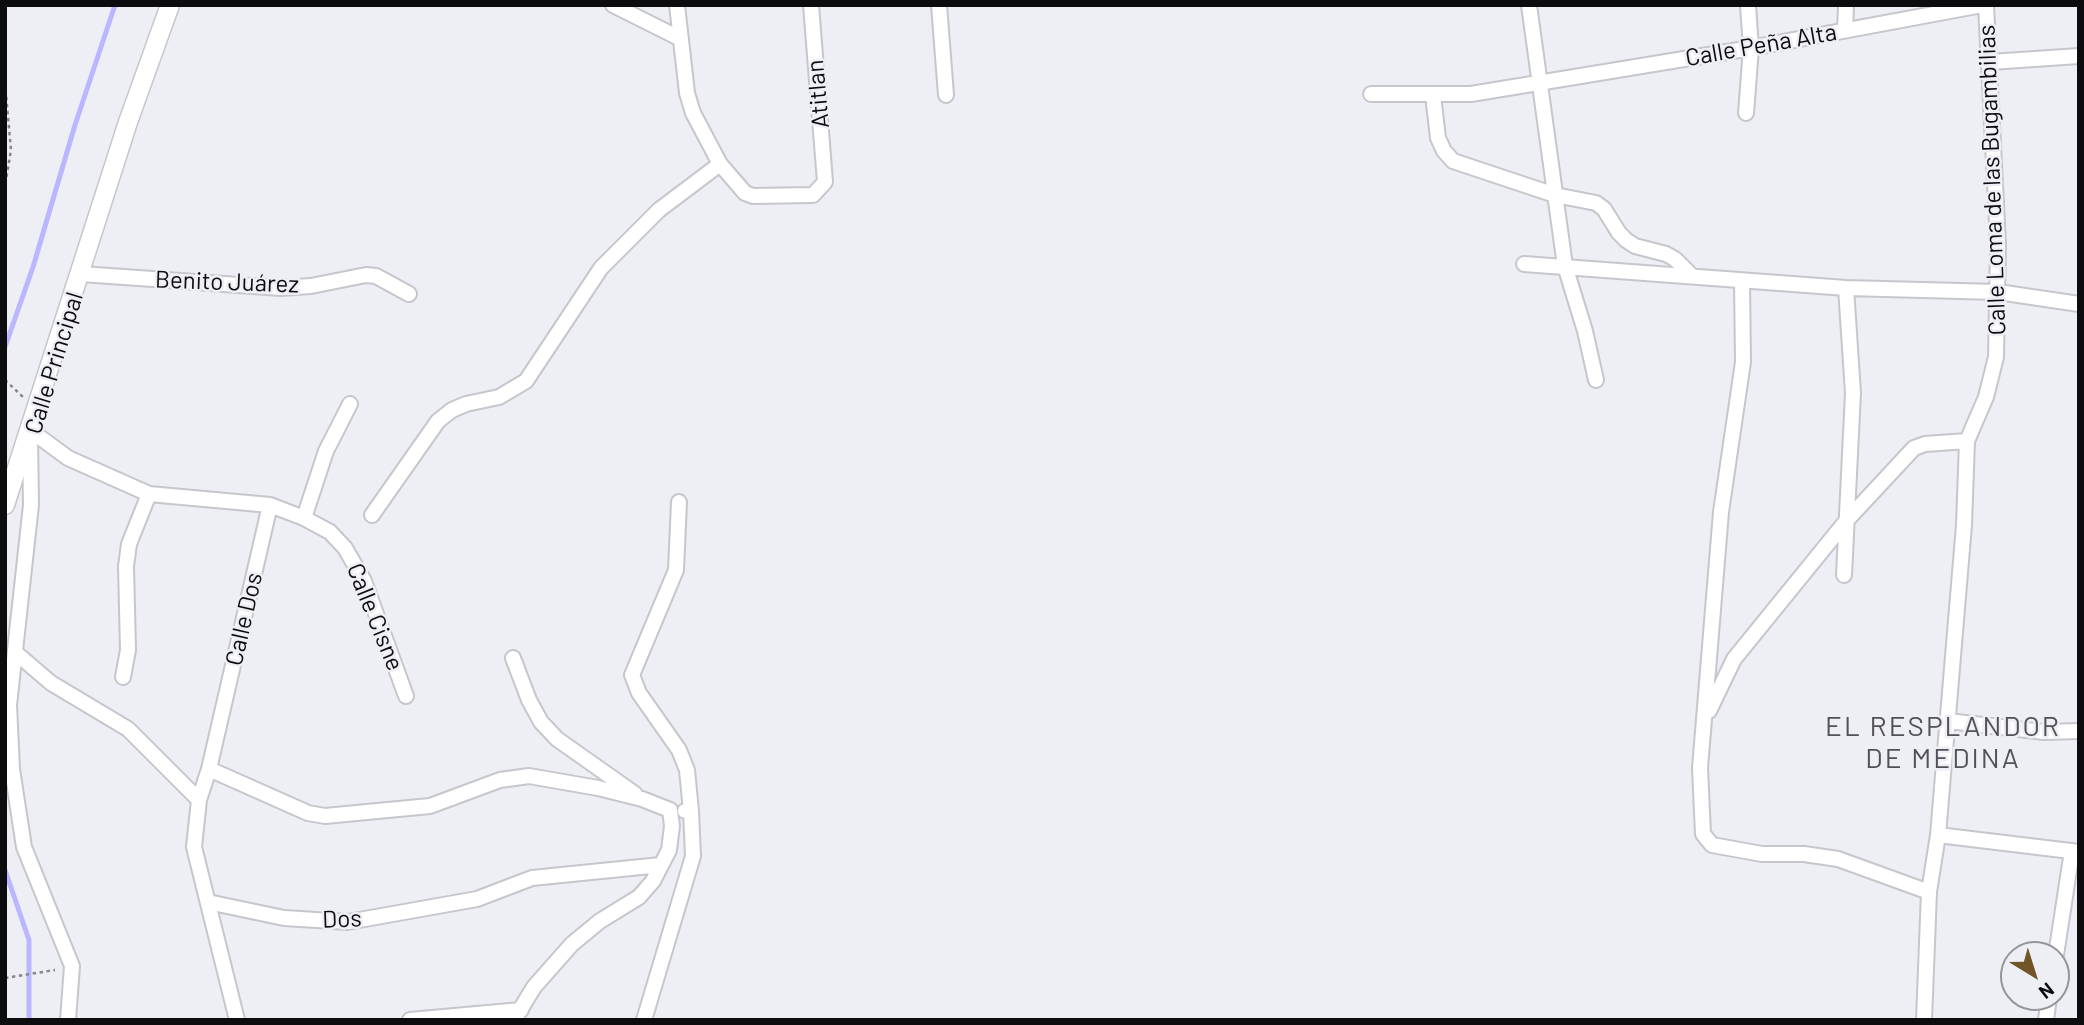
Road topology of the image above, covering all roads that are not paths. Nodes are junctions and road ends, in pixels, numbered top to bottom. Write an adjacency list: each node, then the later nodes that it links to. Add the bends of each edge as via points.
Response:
1 (170, 5): 24 (street, Calle Principal)
2 (613, 5): 11 (street)
3 (677, 5): 11 (street)
4 (811, 5): 20 (street, Atitlan, via 825,182 813,195 753,196)
5 (939, 5): 17 (street)
6 (1530, 5): 15 (street)
7 (1748, 5): 12 (street)
8 (1846, 5): 10 (street)
9 (1984, 5): 10 (street, Calle Peña Alta); 14 (street, Calle Loma de las Bugambilias)
10 (1845, 30): 12 (street, Calle Peña Alta)
11 (681, 39): 20 (street, via 693,113)
12 (1751, 48): 15 (street, Calle Peña Alta); 19 (street)
13 (2079, 56): 14 (street)
14 (1990, 62): 28 (street, Calle Loma de las Bugambilias)
15 (1540, 84): 18 (street, Calle Peña Alta); 21 (street)
16 (1370, 94): 18 (street, Calle Peña Alta)
17 (946, 95)
18 (1433, 96): 21 (street, via 1438,138 1452,161)
19 (1746, 113)
20 (720, 164): 39 (street, via 659,210 601,268 526,381 499,397 452,410 438,421)
21 (1555, 195): 23 (street); 25 (street, via 1596,203 1626,240 1666,254)
22 (1524, 264): 23 (street)
23 (1565, 266): 25 (street); 31 (street)
24 (81, 274): 29 (street, Benito Juárez, via 281,288 366,275); 33 (street, Calle Principal)
25 (1690, 274): 26 (street)
26 (1742, 281): 27 (street); 47 (street, via 1743,362 1721,512)
27 (1846, 288): 28 (street); 41 (street, via 1853,393)
28 (1998, 292): 30 (street); 34 (street, Calle Loma de las Bugambilias, via 1996,357 1986,397)
29 (409, 294)
30 (2079, 303)
31 (1596, 380)
32 (350, 404): 40 (street, via 326,451)
33 (30, 430): 35 (street, via 68,458); 37 (street); 43 (street, Calle Principal, via 31,505)
34 (1967, 441): 41 (street, via 1914,448); 48 (street, Calle Loma de las Bugambilias)
35 (149, 494): 38 (street); 45 (street, via 129,544 128,650)
36 (679, 502): 54 (street, via 676,570 632,675 639,693 679,750 687,770)
37 (5, 505)
38 (270, 505): 40 (street); 50 (street, Calle Dos)
39 (372, 515)
40 (304, 518): 46 (street, Calle Cisne, via 330,532 352,559)
41 (1847, 520): 42 (street); 47 (street, via 1734,659)
42 (1844, 575)
43 (16, 653): 52 (street, via 51,682 128,729); 62 (street, Calle Principal, via 9,705 12,769 24,847 72,966)
44 (513, 658): 51 (street, via 541,722 557,739)
45 (123, 677)
46 (406, 696)
47 (1705, 719): 58 (street, via 1700,768 1703,834 1712,845 1838,859)
48 (1948, 721): 49 (street, via 1999,729); 55 (street, Calle Loma de las Bugambilias)
49 (2079, 731)
50 (209, 769): 51 (street, via 308,813 325,816 430,806 500,780 528,776); 52 (street, Calle Dos)
51 (642, 799): 53 (street)
52 (199, 800): 59 (street, Calle Dos, via 194,847)
53 (670, 810): 54 (street); 57 (street, via 673,826)
54 (691, 811): 65 (street, via 693,856)
55 (1938, 835): 56 (street); 58 (street, Calle Loma de las Bugambilias)
56 (2076, 852): 60 (street)
57 (661, 865): 59 (street, Dos, via 532,877 477,899 348,922 284,918); 61 (street, via 639,897 572,944 534,987)
58 (1929, 892): 66 (street, Calle Loma de las Bugambilias)
59 (208, 902): 63 (street, Calle Dos)
60 (2059, 941)
61 (521, 1016): 64 (street)
62 (68, 1020)
63 (237, 1020)
64 (410, 1020)
65 (644, 1020)
66 (1924, 1020)

